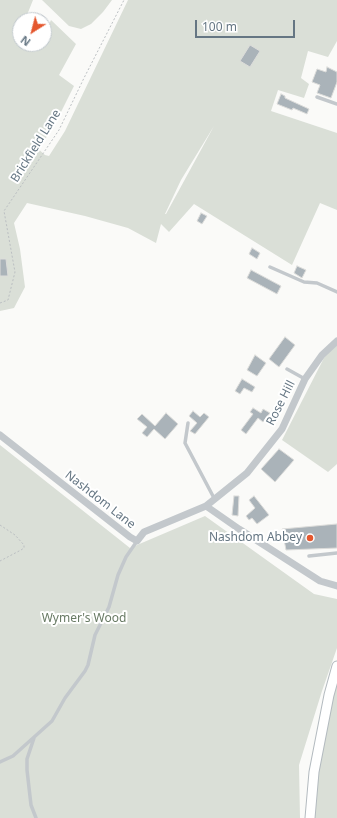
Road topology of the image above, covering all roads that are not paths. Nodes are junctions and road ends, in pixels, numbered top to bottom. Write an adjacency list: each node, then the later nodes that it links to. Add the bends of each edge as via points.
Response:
1 (317, 97): 2 (lane)
2 (337, 104)
3 (270, 267): 4 (lane, via 304,282 317,283)
4 (337, 292)
5 (337, 340): 7 (street, Rose Hill, via 322,355)
6 (287, 369): 7 (lane)
7 (305, 379): 10 (street, Rose Hill, via 282,429 247,473)
8 (188, 424): 10 (lane, via 185,443)
9 (0, 435): 12 (street, Nashdom Lane)
10 (215, 499): 11 (street, Rose Hill)
11 (206, 506): 12 (street, Nashdom Lane, via 144,532); 15 (street, via 320,581)
12 (137, 541): 17 (lane, via 118,575 109,607 95,635 85,671 52,721)
13 (337, 553): 14 (lane)
14 (308, 556)
15 (337, 586)
16 (337, 666): 20 (street, via 314,772)
17 (34, 738): 18 (lane, via 13,756); 19 (lane, via 26,770 31,805)
18 (0, 762)
19 (36, 818)
20 (310, 818)

